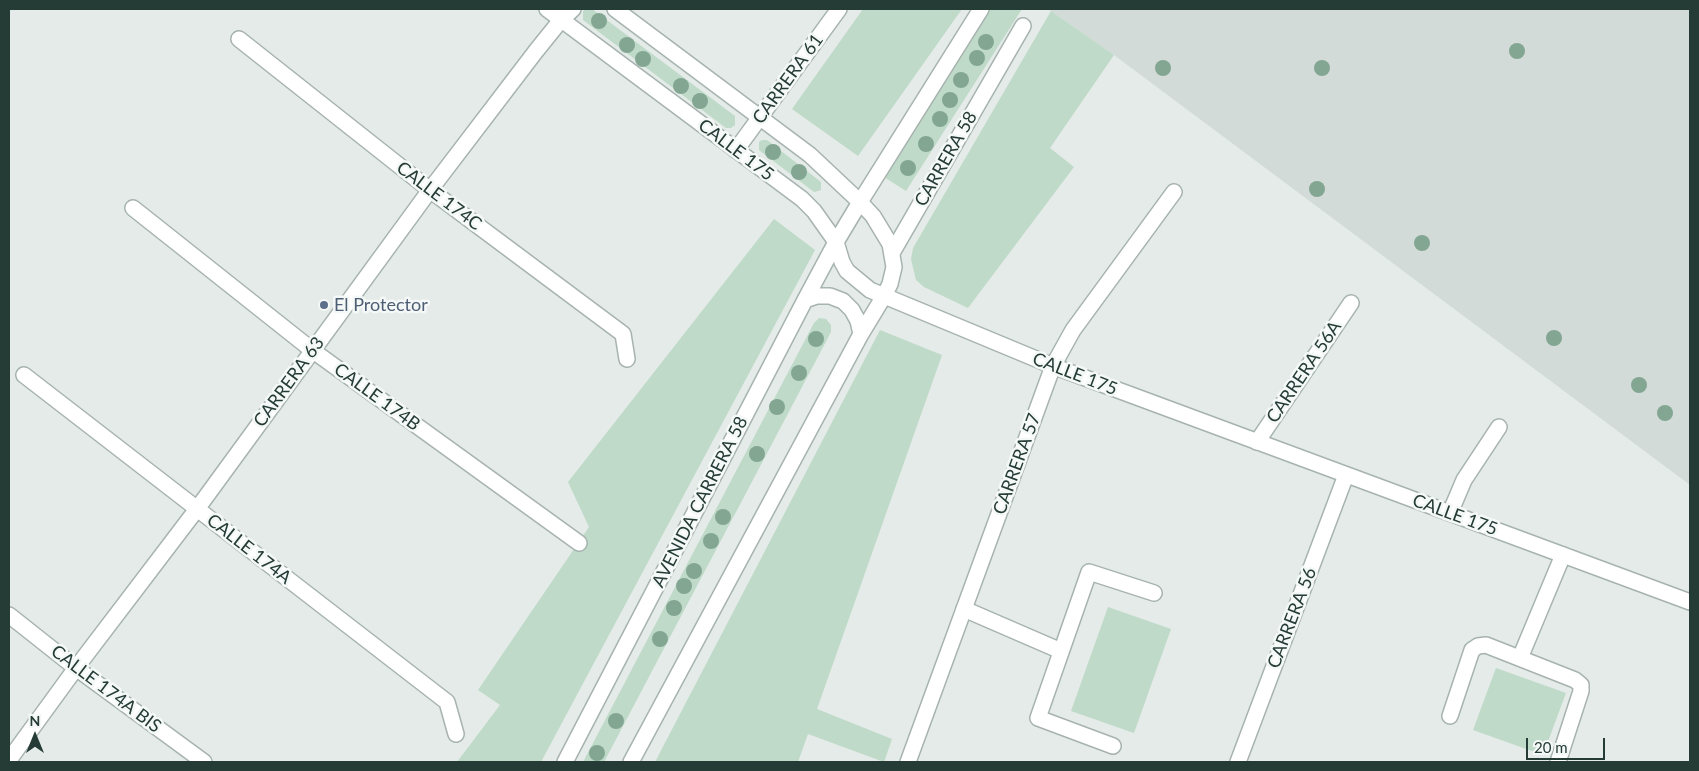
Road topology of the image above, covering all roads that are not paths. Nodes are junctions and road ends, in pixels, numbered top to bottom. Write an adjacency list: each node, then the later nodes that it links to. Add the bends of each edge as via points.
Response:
1 (547, 9): 6 (street, CALLE 175)
2 (573, 9): 6 (street, CARRERA 63)
3 (615, 9): 9 (street)
4 (839, 9): 9 (street, CARRERA 61)
5 (981, 9): 13 (street)
6 (561, 20): 10 (street, CALLE 175); 11 (street, CARRERA 63)
7 (1023, 26): 16 (street, CARRERA 58)
8 (239, 38): 11 (street, CALLE 174C)
9 (759, 118): 10 (street, CARRERA 61); 13 (street, via 810,155)
10 (736, 150): 15 (street, CALLE 175, via 802,199)
11 (430, 190): 21 (street, CARRERA 63); 22 (street, CALLE 174C, via 623,334)
12 (1174, 192): 23 (street, CARRERA 57, via 1073,330)
13 (860, 202): 15 (street); 16 (street, via 886,236)
14 (133, 208): 21 (street, CALLE 174B)
15 (836, 242): 17 (street, CALLE 175, via 847,271 870,290); 18 (street, AVENIDA CARRERA 58)
16 (892, 253): 17 (street, CARRERA 58, via 894,267)
17 (884, 296): 20 (street); 23 (street, CALLE 175)
18 (805, 300): 20 (street, via 830,296 843,301 852,310); 44 (street, AVENIDA CARRERA 58)
19 (1351, 303): 26 (street, CARRERA 56A)
20 (861, 334): 45 (street)
21 (312, 350): 28 (street, CARRERA 63); 30 (street, CALLE 174B)
22 (627, 359)
23 (1053, 366): 26 (street, CALLE 175); 34 (street, CARRERA 57)
24 (24, 375): 28 (street, CALLE 174A)
25 (1499, 427): 29 (street, via 1464,480)
26 (1257, 442): 27 (street, CALLE 175)
27 (1346, 474): 29 (street, CALLE 175); 47 (street, CARRERA 56)
28 (198, 509): 38 (street, CARRERA 63); 40 (street, CALLE 174A, via 447,702)
29 (1450, 513): 31 (street, CALLE 175)
30 (578, 542)
31 (1563, 555): 33 (street, CALLE 175); 37 (street)
32 (1154, 593): 36 (street, via 1088,572)
33 (1690, 602)
34 (964, 609): 36 (street); 46 (street, CARRERA 57)
35 (9, 616): 38 (street, CALLE 174A BIS)
36 (1061, 651): 41 (street, via 1038,718)
37 (1520, 658): 39 (street, via 1486,645 1472,650); 48 (street, via 1575,680 1580,685 1581,691)
38 (76, 668): 42 (street, CARRERA 63); 43 (street, CALLE 174A BIS)
39 (1450, 716)
40 (456, 734)
41 (1113, 746)
42 (9, 760)
43 (204, 762)
44 (565, 762)
45 (631, 762)
46 (908, 762)
47 (1238, 762)
48 (1558, 762)

